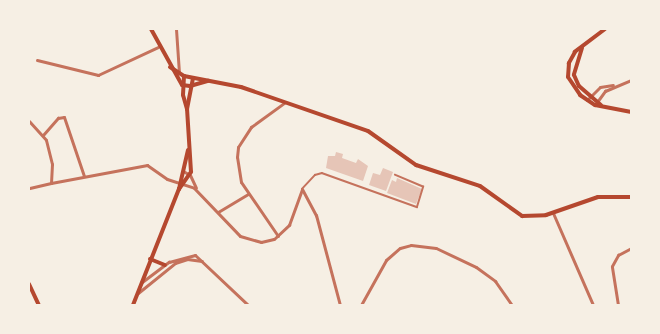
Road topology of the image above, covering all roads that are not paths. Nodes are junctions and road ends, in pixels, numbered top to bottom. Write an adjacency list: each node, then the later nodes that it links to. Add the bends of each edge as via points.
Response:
1 (151, 29): 4 (main road)
2 (176, 29): 8 (street)
3 (605, 29): 5 (main road)
4 (158, 47): 6 (street, via 98,75); 7 (main road)
5 (582, 48): 16 (main road, via 574,75); 17 (main road, via 572,58 568,70 575,89)
6 (37, 60)
7 (170, 67): 8 (main road); 13 (main road)
8 (179, 73): 9 (main road)
9 (184, 76): 10 (main road); 13 (main road)
10 (193, 79): 11 (main road); 15 (main road)
11 (208, 80): 15 (main road); 18 (main road)
12 (631, 80): 14 (street)
13 (182, 85): 15 (main road); 20 (main road)
14 (616, 85): 16 (street, via 600,88); 19 (street, via 606,90)
15 (190, 86): 20 (main road)
16 (590, 95): 17 (street); 19 (main road)
17 (586, 100): 19 (main road)
18 (284, 103): 36 (street, via 250,127 238,147 238,171); 39 (main road, via 368,131 416,165 480,186 522,216)
19 (598, 104): 21 (main road)
20 (187, 109): 24 (main road)
21 (631, 112)
22 (29, 121): 23 (street)
23 (43, 135): 28 (street, via 58,118 64,117); 30 (street, via 50,154)
24 (188, 150): 25 (main road); 26 (main road)
25 (182, 171): 26 (street); 29 (main road)
26 (190, 175): 31 (main road); 35 (street)
27 (395, 175): 34 (lane, via 423,187 417,207 322,173 314,175)
28 (84, 176): 29 (street, via 141,164); 30 (street)
29 (179, 182): 31 (street); 33 (main road)
30 (51, 183): 32 (street)
31 (185, 183): 33 (main road); 35 (street)
32 (29, 188)
33 (179, 189): 42 (main road)
34 (302, 189): 40 (street, via 292,220); 51 (street, via 316,216)
35 (198, 191): 38 (street)
36 (248, 194): 38 (street); 40 (street)
37 (631, 197): 39 (main road, via 598,197)
38 (218, 212): 40 (street, via 246,239 268,241)
39 (553, 213): 56 (street)
40 (278, 236)
41 (631, 248): 57 (street, via 618,255 612,266)
42 (150, 259): 44 (main road); 45 (main road)
43 (204, 261): 44 (street, via 187,254); 47 (street, via 187,259 175,263); 50 (street)
44 (165, 265): 45 (street)
45 (141, 282): 47 (main road)
46 (29, 284): 48 (main road)
47 (137, 295): 49 (main road)
48 (39, 305)
49 (133, 305)
50 (248, 305)
51 (340, 305)
52 (360, 305): 55 (street, via 386,260 400,248 411,245 436,248 480,269 494,281)
53 (454, 305): 54 (street)
54 (462, 305)
55 (512, 305)
56 (593, 305)
57 (618, 305)

